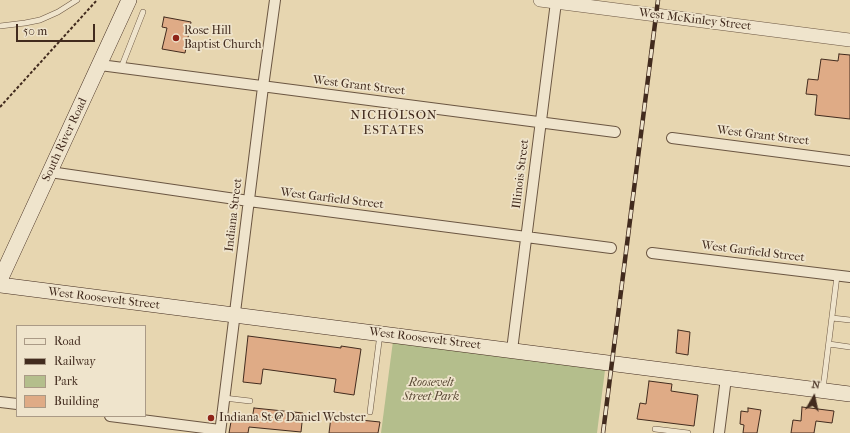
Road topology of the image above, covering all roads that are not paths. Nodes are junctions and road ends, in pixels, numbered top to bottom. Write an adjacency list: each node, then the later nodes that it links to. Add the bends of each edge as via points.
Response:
1 (77, 0): 8 (lane, via 40,20)
2 (129, 0): 10 (main road, South River Road)
3 (275, 0): 12 (street, Indiana Street)
4 (540, 0): 5 (street, West McKinley Street)
5 (556, 2): 6 (street, West McKinley Street); 13 (street, Illinois Street)
6 (573, 2): 9 (street, West McKinley Street)
7 (143, 12): 11 (lane)
8 (0, 26)
9 (850, 40)
10 (100, 65): 11 (street, West Grant Street); 17 (main road, South River Road)
11 (121, 68): 12 (street, West Grant Street)
12 (263, 87): 13 (street, West Grant Street); 18 (street, Indiana Street)
13 (541, 122): 14 (street, West Grant Street); 19 (street, Illinois Street)
14 (615, 132)
15 (672, 138): 16 (street, West Grant Street)
16 (850, 161)
17 (50, 172): 18 (street, West Garfield Street); 24 (main road, South River Road)
18 (249, 201): 19 (street, West Garfield Street); 26 (street, Indiana Street)
19 (526, 237): 20 (street, West Garfield Street); 32 (street, Illinois Street)
20 (611, 248)
21 (652, 253): 22 (street, West Garfield Street)
22 (837, 276): 23 (street, West Garfield Street); 27 (lane)
23 (850, 277)
24 (0, 280)
25 (0, 286): 26 (main road, West Roosevelt Street)
26 (235, 315): 29 (main road, West Roosevelt Street); 36 (street, Indiana Street)
27 (832, 318): 28 (lane); 30 (lane)
28 (850, 320)
29 (380, 333): 32 (main road, West Roosevelt Street); 40 (lane)
30 (829, 344): 31 (lane); 34 (lane)
31 (850, 347)
32 (512, 350): 33 (main road, West Roosevelt Street)
33 (726, 378): 34 (main road, West Roosevelt Street); 45 (street)
34 (823, 390): 35 (main road, West Roosevelt Street)
35 (850, 394)
36 (224, 398): 37 (lane); 43 (street, Indiana Street)
37 (250, 401)
38 (0, 402): 39 (street)
39 (16, 404)
40 (370, 412)
41 (117, 417): 43 (street)
42 (655, 429): 44 (lane)
43 (220, 432)
44 (688, 433)
45 (719, 433)

